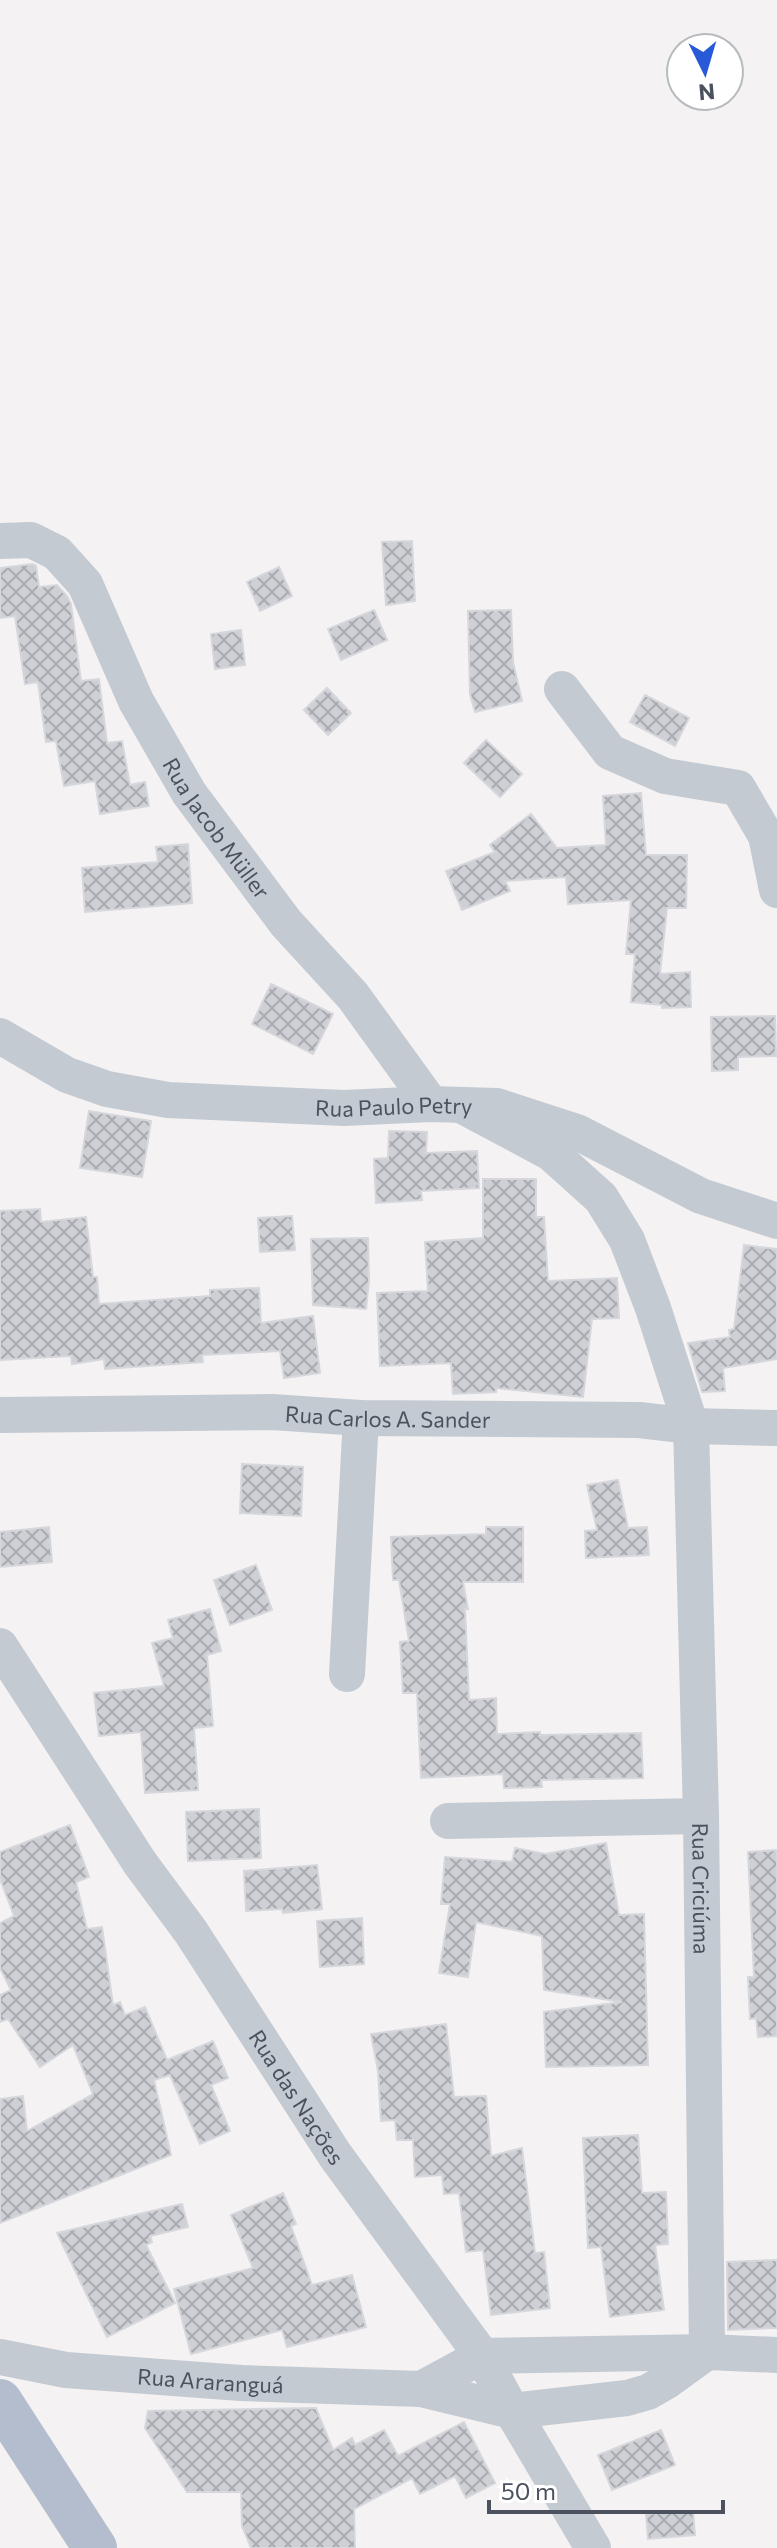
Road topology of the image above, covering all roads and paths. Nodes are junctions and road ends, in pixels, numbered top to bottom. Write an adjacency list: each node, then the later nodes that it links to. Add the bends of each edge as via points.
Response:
1 (16, 540): 5 (street, Rua Jacob Müller, via 57,553 85,584 136,701 189,793 286,923)
2 (562, 689): 3 (street, via 610,752 665,776 738,788 766,836)
3 (777, 890)
4 (0, 1036): 5 (street, Rua Paulo Petry, via 67,1075 168,1100 344,1108)
5 (446, 1104): 6 (street, Rua Paulo Petry, via 497,1106 577,1132 701,1196); 9 (street, Rua Criciúma, via 551,1153 601,1198 627,1240)
6 (777, 1221)
7 (0, 1415): 8 (street, Rua Carlos A. Sander, via 272,1412)
8 (361, 1418): 9 (street, Rua Carlos A. Sander, via 639,1420); 12 (street)
9 (691, 1426): 10 (street, Rua Carlos A. Sander); 13 (street, Rua Criciúma)
10 (777, 1428)
11 (0, 1646): 17 (street, Rua das Nações, via 335,2155)
12 (347, 1674)
13 (701, 1816): 14 (street); 15 (street, Rua Criciúma)
14 (448, 1821)
15 (707, 2352): 16 (street); 17 (street); 21 (street, Rua Araranguá, via 648,2392)
16 (777, 2355)
17 (482, 2356): 19 (street); 21 (street, Rua das Nações)
18 (0, 2357): 19 (street, Rua Araranguá, via 66,2370)
19 (421, 2389): 21 (street, Rua Araranguá)
20 (0, 2401): 22 (main road)
21 (512, 2411): 23 (street, Rua das Nações)
22 (95, 2548)
23 (593, 2548)

